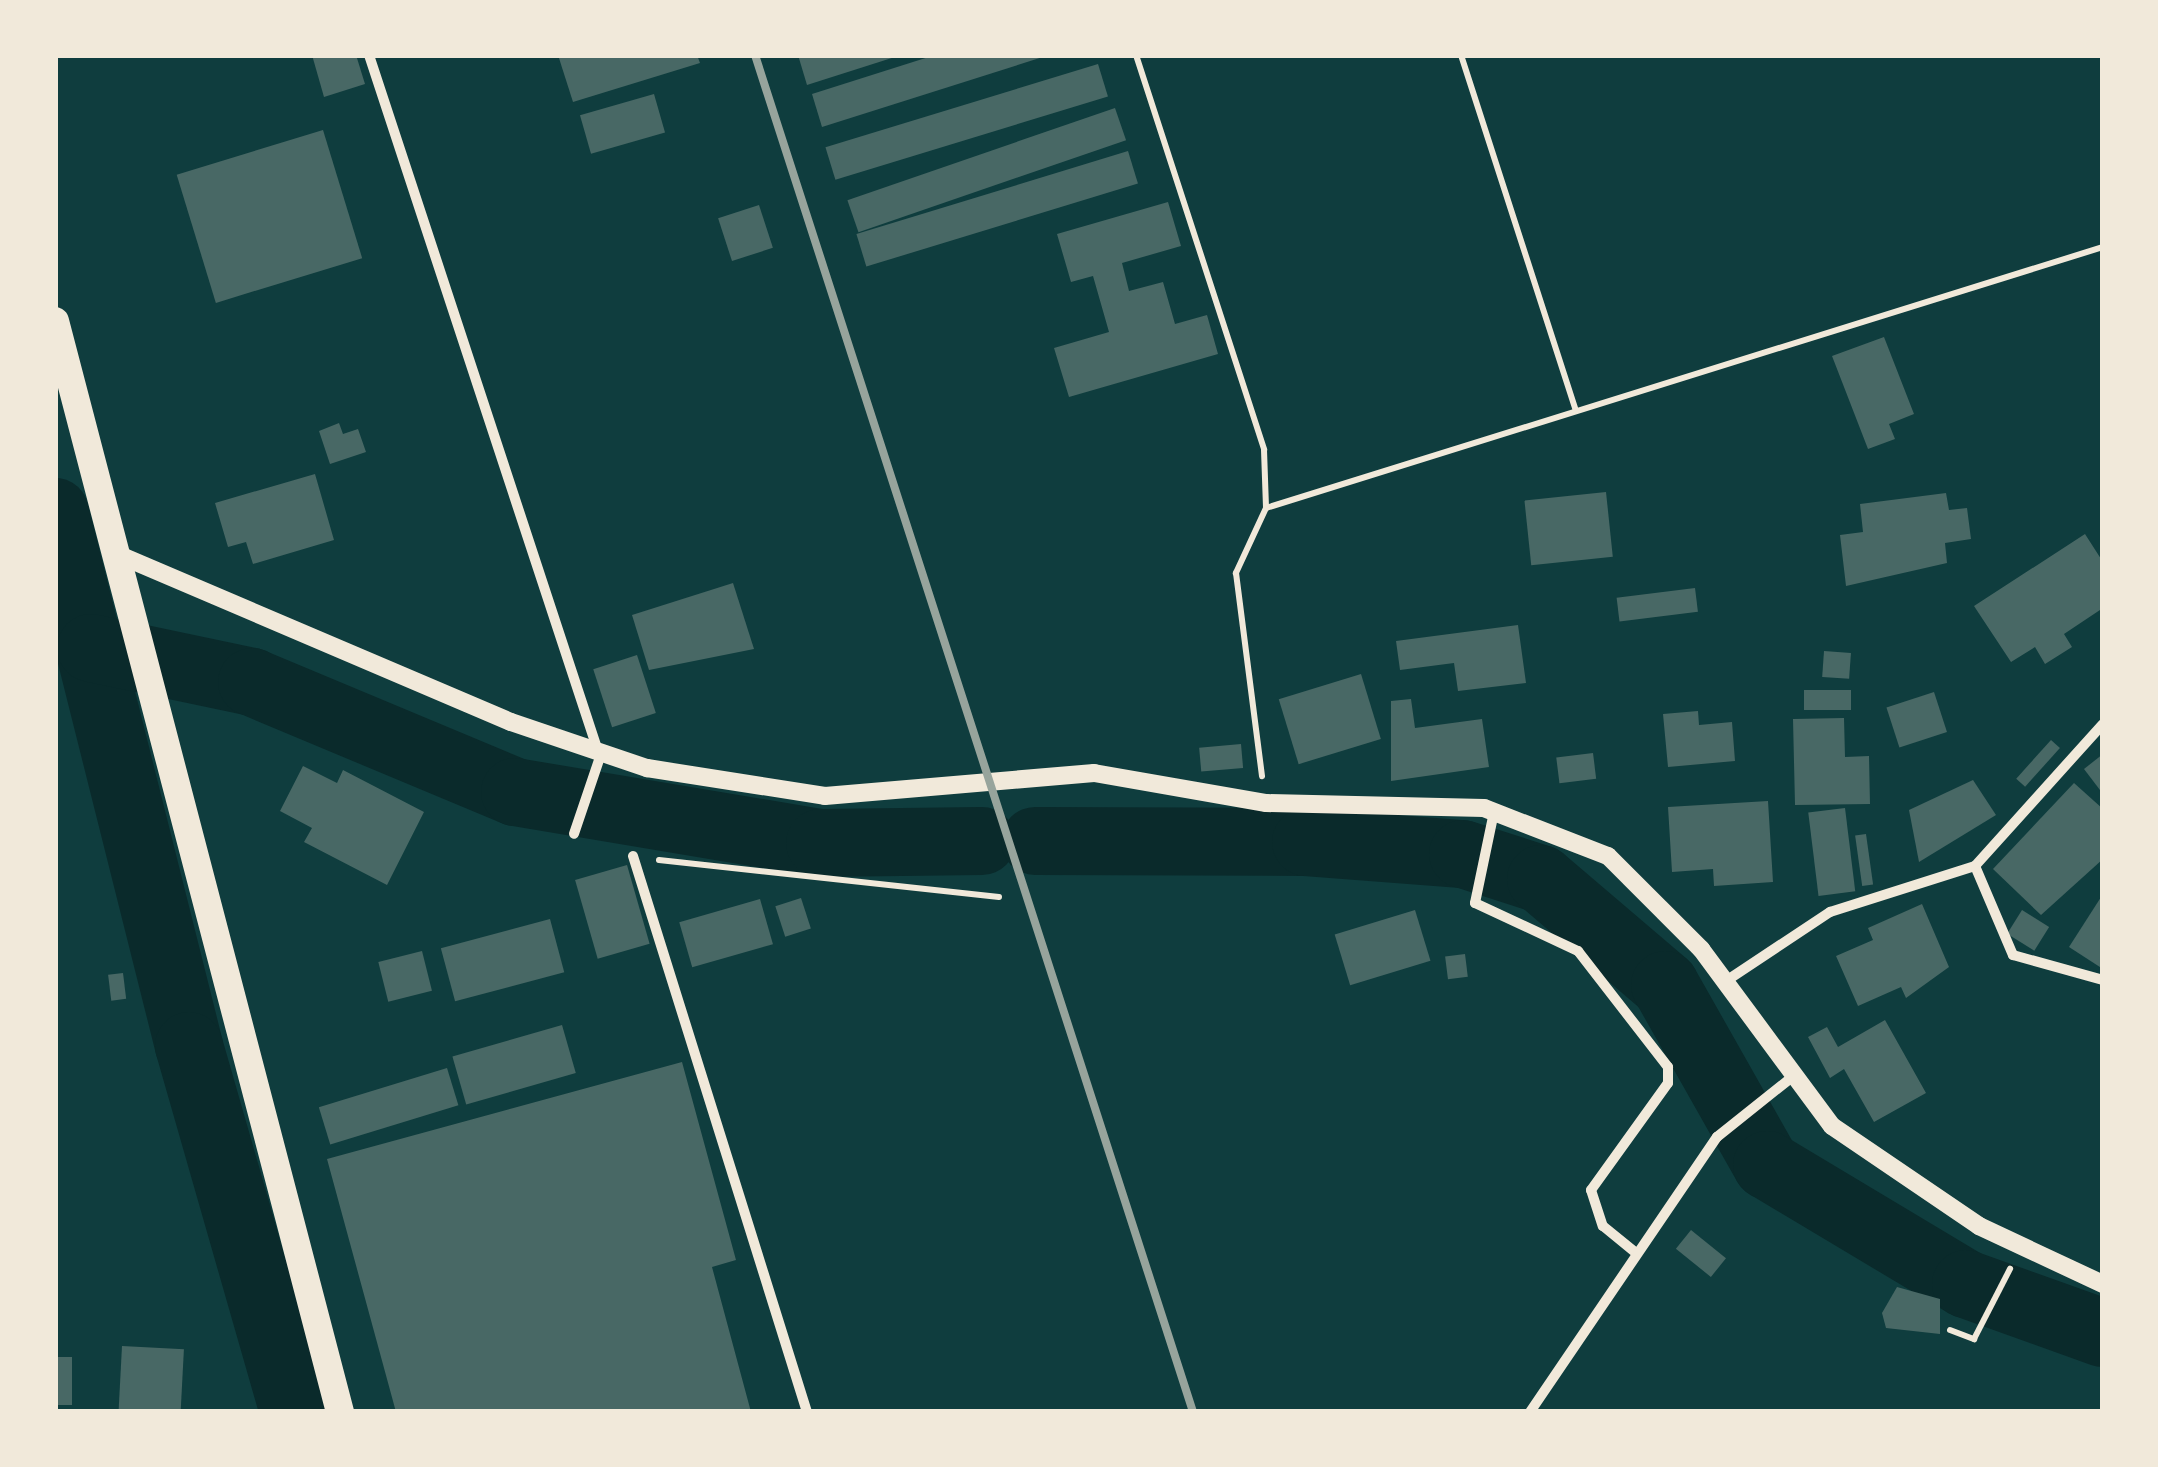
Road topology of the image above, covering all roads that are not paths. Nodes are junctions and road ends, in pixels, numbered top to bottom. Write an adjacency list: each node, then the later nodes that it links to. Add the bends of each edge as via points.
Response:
1 (369, 55): 5 (street)
2 (55, 321): 3 (highway)
3 (117, 554): 5 (street); 15 (highway)
4 (2103, 724): 9 (street)
5 (595, 766): 6 (street, via 824,796 1094,773 1266,803); 7 (street)
6 (1494, 813): 11 (street, via 1608,856); 13 (street, via 1474,903 1536,924 1578,951 1668,1067 1668,1083 1591,1190 1603,1226)
7 (574, 834)
8 (633, 856): 16 (street)
9 (1975, 866): 10 (street, via 2013,955); 11 (street, via 1830,912)
10 (2103, 980)
11 (1726, 981): 12 (street)
12 (1791, 1078): 13 (street, via 1716,1137); 14 (street, via 1832,1126 1894,1173)
13 (1636, 1253): 17 (street)
14 (2103, 1284)
15 (340, 1412)
16 (807, 1412)
17 (1530, 1412)

